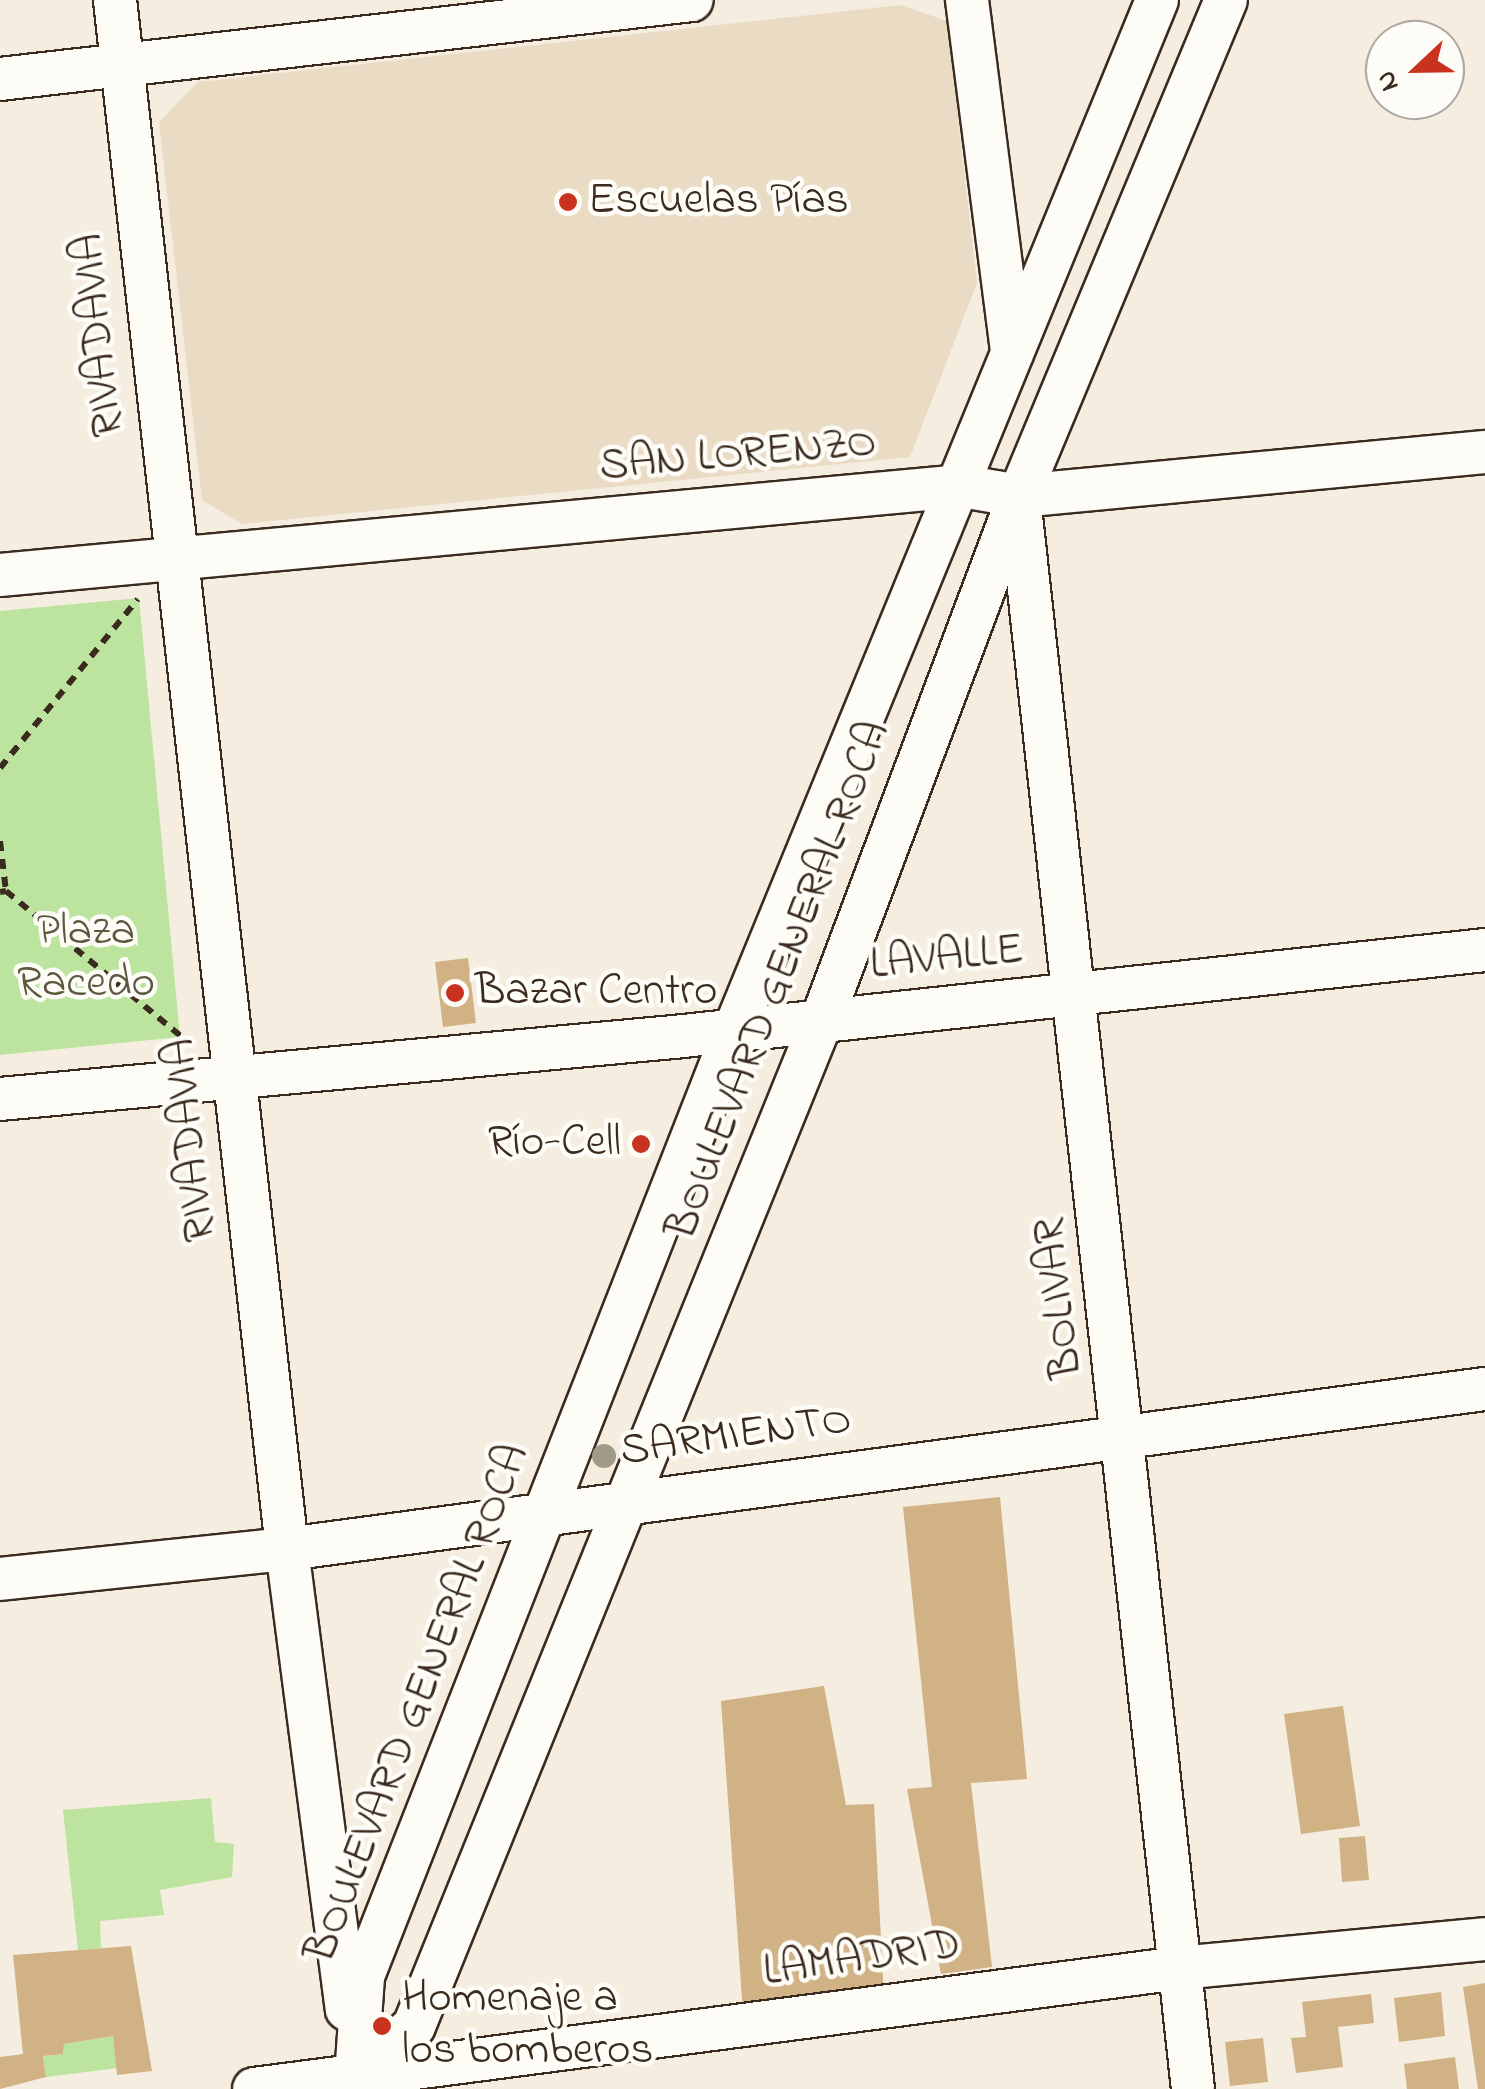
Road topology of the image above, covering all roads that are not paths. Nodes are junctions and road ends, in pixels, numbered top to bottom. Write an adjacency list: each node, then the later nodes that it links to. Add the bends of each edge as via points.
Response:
1 (114, 0): 6 (street, RIVADAVIA)
2 (692, 0): 6 (street)
3 (967, 0): 8 (street)
4 (1157, 0): 8 (street, BOULEVARD GENERAL ROCA)
5 (1226, 0): 11 (street, BOULEVARD GENERAL ROCA)
6 (121, 66): 7 (street); 12 (street, RIVADAVIA)
7 (0, 79)
8 (1013, 357): 10 (street, BOULEVARD GENERAL ROCA)
9 (1485, 452): 11 (street, SAN LORENZO)
10 (962, 486): 11 (street, SAN LORENZO); 12 (street, SAN LORENZO); 17 (street, BOULEVARD GENERAL ROCA)
11 (1019, 496): 15 (street, BOLIVAR); 16 (street, BOULEVARD GENERAL ROCA)
12 (175, 557): 13 (street, SAN LORENZO); 18 (street, RIVADAVIA)
13 (0, 574)
14 (1485, 950): 15 (street, LAVALLE)
15 (1076, 996): 16 (street, LAVALLE); 21 (street, BOLIVAR)
16 (821, 1022): 17 (street, LAVALLE); 22 (street, BOULEVARD GENERAL ROCA)
17 (734, 1031): 18 (street, LAVALLE); 23 (street, BOULEVARD GENERAL ROCA)
18 (235, 1075): 19 (street, LAVALLE); 24 (street, RIVADAVIA)
19 (0, 1099)
20 (1485, 1389): 21 (street, SARMIENTO)
21 (1126, 1434): 22 (street, SARMIENTO); 27 (street, BOLIVAR)
22 (628, 1503): 23 (street, SARMIENTO); 28 (street, BOULEVARD GENERAL ROCA, via 414,2026)
23 (544, 1513): 24 (street, SARMIENTO); 28 (street, BOULEVARD GENERAL ROCA, via 363,1976)
24 (287, 1548): 25 (street, SARMIENTO); 28 (street, RIVADAVIA)
25 (0, 1579)
26 (1485, 1939): 27 (street, LAMADRID)
27 (1179, 1968): 28 (street, LAMADRID); 30 (street, BOLIVAR)
28 (356, 2083): 29 (street, LAMADRID)
29 (254, 2089)
30 (1194, 2089)

